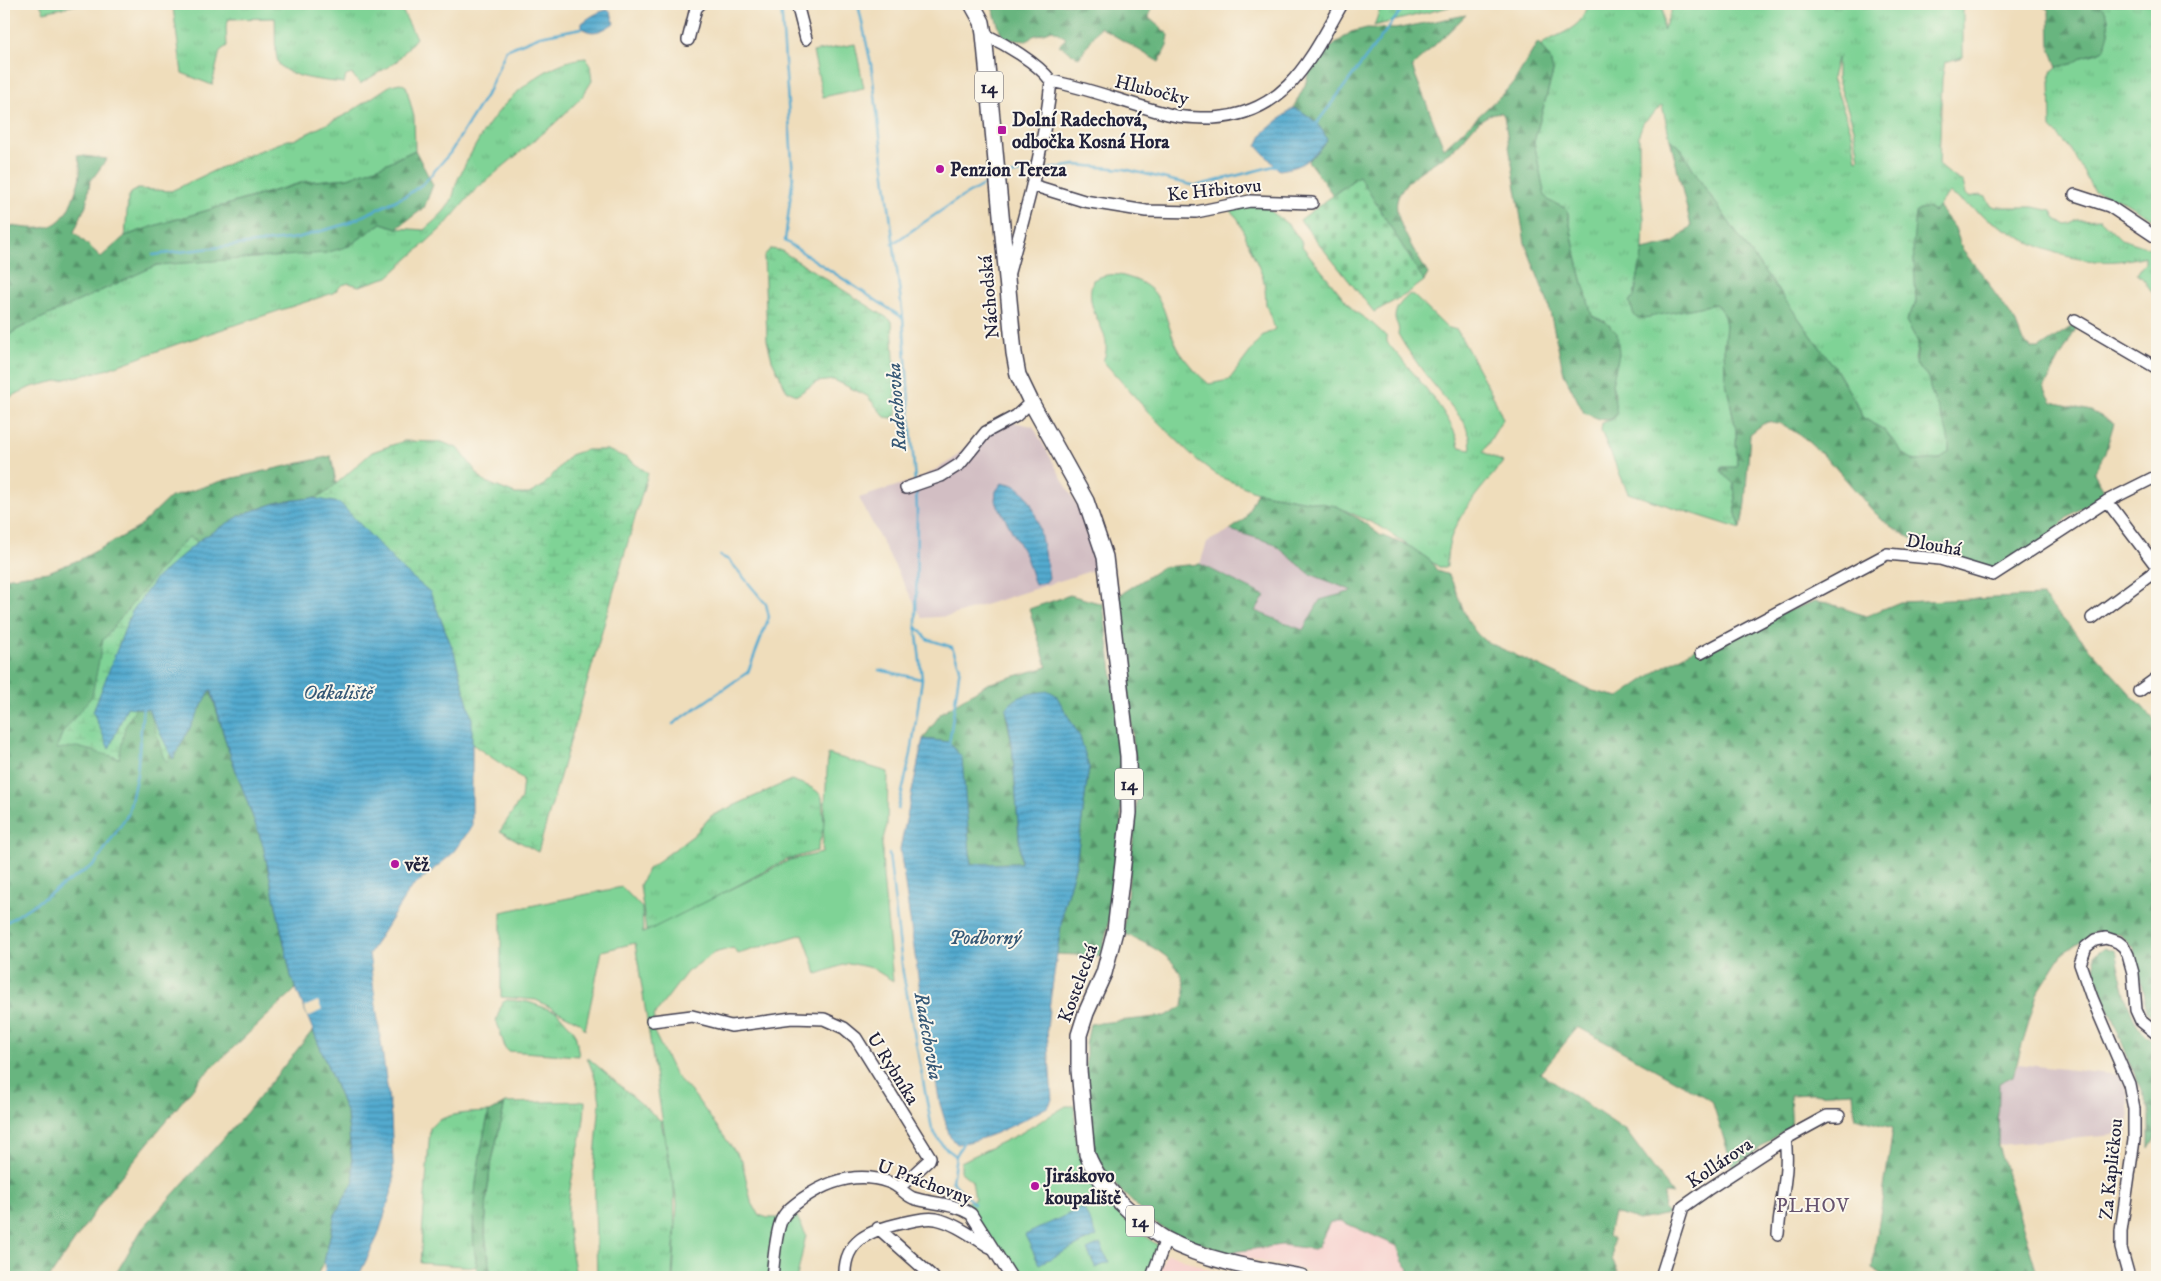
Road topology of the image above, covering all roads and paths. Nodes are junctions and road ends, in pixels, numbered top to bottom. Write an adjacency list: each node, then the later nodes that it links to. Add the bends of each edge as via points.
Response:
1 (700, 4): 7 (street, via 696,8)
2 (797, 4): 6 (street)
3 (972, 4): 5 (main road, Náchodská / 14, via 982,22)
4 (1342, 4): 8 (street, Hlubočky, via 1305,64 1286,87 1273,100 1241,114 1206,118 1174,116)
5 (984, 34): 8 (street, via 1032,63); 13 (main road, Náchodská / 14)
6 (806, 39)
7 (688, 40)
8 (1052, 81): 9 (street)
9 (1032, 185): 11 (street, Ke Hřbitovu, via 1084,201 1146,211 1196,212 1250,201); 13 (street)
10 (2075, 195): 12 (street, via 2109,206)
11 (1312, 203)
12 (2157, 238)
13 (1007, 280): 16 (main road, Náchodská / 14, via 1018,375)
14 (2075, 320): 15 (street)
15 (2157, 368)
16 (1031, 402): 18 (street, via 1016,416 986,432 960,464 941,476); 20 (main road, Náchodská / 14, via 1086,501)
17 (2157, 476): 19 (street, Dlouhá)
18 (912, 486)
19 (2107, 501): 21 (street); 23 (street, Dlouhá, via 1993,575 1940,559 1887,554)
20 (1108, 569): 33 (main road, Kostelecká / 14, via 1128,756 1129,813 1112,947 1079,1035 1083,1127 1086,1154 1103,1182 1148,1228)
21 (2157, 569): 22 (street)
22 (2092, 618)
23 (1701, 653)
24 (2157, 678): 25 (street)
25 (2139, 691)
26 (652, 1021): 30 (street, U Rybníka, via 692,1016 731,1026 792,1018 824,1020 844,1028 856,1038 930,1157)
27 (2157, 1034): 42 (street, Za Kapličkou, via 2141,1021 2136,1010 2133,972 2124,947 2106,938 2094,940 2086,947 2080,964 2132,1094 2134,1109 2134,1140 2121,1231 2121,1248)
28 (1840, 1116): 29 (street, Kollárova, via 1827,1116)
29 (1785, 1139): 32 (street, via 1787,1150); 41 (street, Kollárova, via 1683,1208)
30 (900, 1187): 34 (street, U Práchovny, via 910,1198 962,1208 971,1214); 35 (street, U Práchovny, via 866,1177 850,1178 823,1186 806,1196 788,1210 782,1220)
31 (878, 1228): 34 (street, via 933,1218); 36 (street, via 853,1247 845,1266); 37 (street)
32 (1778, 1234)
33 (1166, 1239): 39 (street); 40 (main road, Kostelecká / 14, via 1224,1261)
34 (992, 1248): 38 (street, U Práchovny)
35 (772, 1277)
36 (845, 1277)
37 (933, 1277)
38 (1011, 1277)
39 (1152, 1277)
40 (1300, 1277)
41 (1661, 1277)
42 (2129, 1277)

